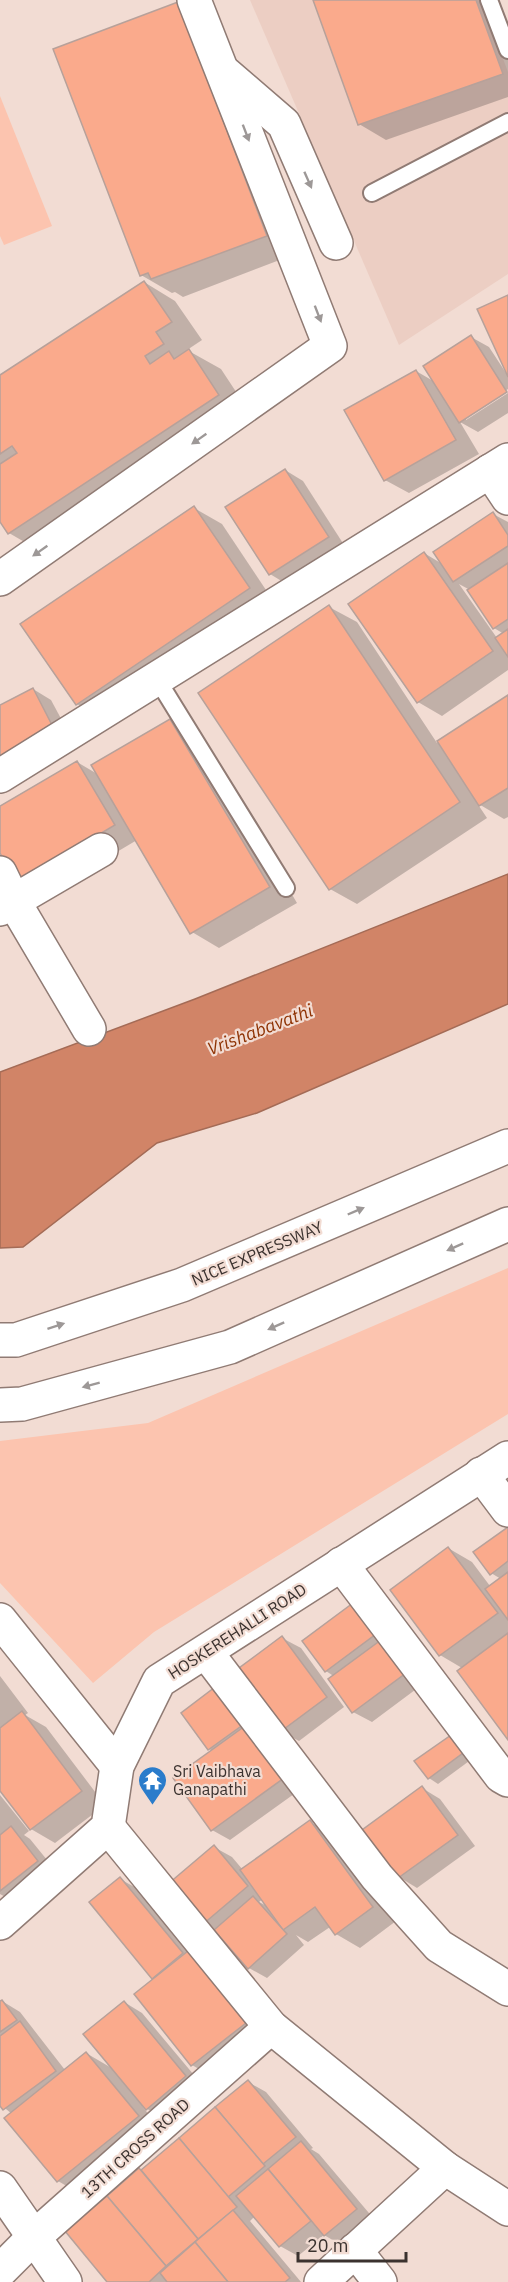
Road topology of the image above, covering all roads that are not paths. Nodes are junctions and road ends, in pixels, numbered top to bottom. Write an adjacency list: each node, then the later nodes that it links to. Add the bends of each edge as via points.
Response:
1 (194, 0): 4 (main road)
2 (489, 0): 3 (lane)
3 (508, 50)
4 (222, 71): 7 (main road, one-way to 7, via 284,124); 10 (main road, one-way to 10, via 330,346)
5 (508, 122): 6 (lane)
6 (372, 193)
7 (336, 243)
8 (499, 465): 9 (main road); 11 (main road)
9 (508, 498)
10 (0, 579)
11 (157, 679): 12 (main road); 14 (lane)
12 (0, 776)
13 (101, 850): 15 (main road)
14 (286, 888)
15 (4, 894): 16 (main road)
16 (89, 1029)
17 (508, 1146): 19 (main road, NICE EXPRESSWAY, one-way to 17, via 16,1340 182,1285)
18 (508, 1224): 20 (main road, one-way to 20, via 230,1347 22,1404)
19 (0, 1340)
20 (0, 1405)
21 (508, 1458): 22 (main road, HOSKEREHALLI ROAD)
22 (481, 1474): 23 (main road); 24 (main road, HOSKEREHALLI ROAD)
23 (508, 1510)
24 (341, 1564): 26 (main road, HOSKEREHALLI ROAD); 28 (main road, via 501,1776)
25 (0, 1620): 27 (main road)
26 (206, 1652): 27 (main road, HOSKEREHALLI ROAD, via 159,1682); 31 (main road, via 385,1886 439,1946)
27 (117, 1766): 29 (main road, HOSKEREHALLI ROAD)
28 (508, 1780)
29 (108, 1827): 30 (main road); 32 (main road)
30 (0, 1923)
31 (508, 1989)
32 (271, 2027): 33 (main road); 36 (main road, 13TH CROSS ROAD)
33 (445, 2168): 35 (main road); 37 (main road)
34 (0, 2188): 36 (main road)
35 (508, 2209)
36 (33, 2238): 38 (main road, 13TH CROSS ROAD); 39 (main road)
37 (355, 2250): 40 (main road); 41 (main road)
38 (0, 2271)
39 (65, 2282)
40 (321, 2282)
41 (380, 2282)

